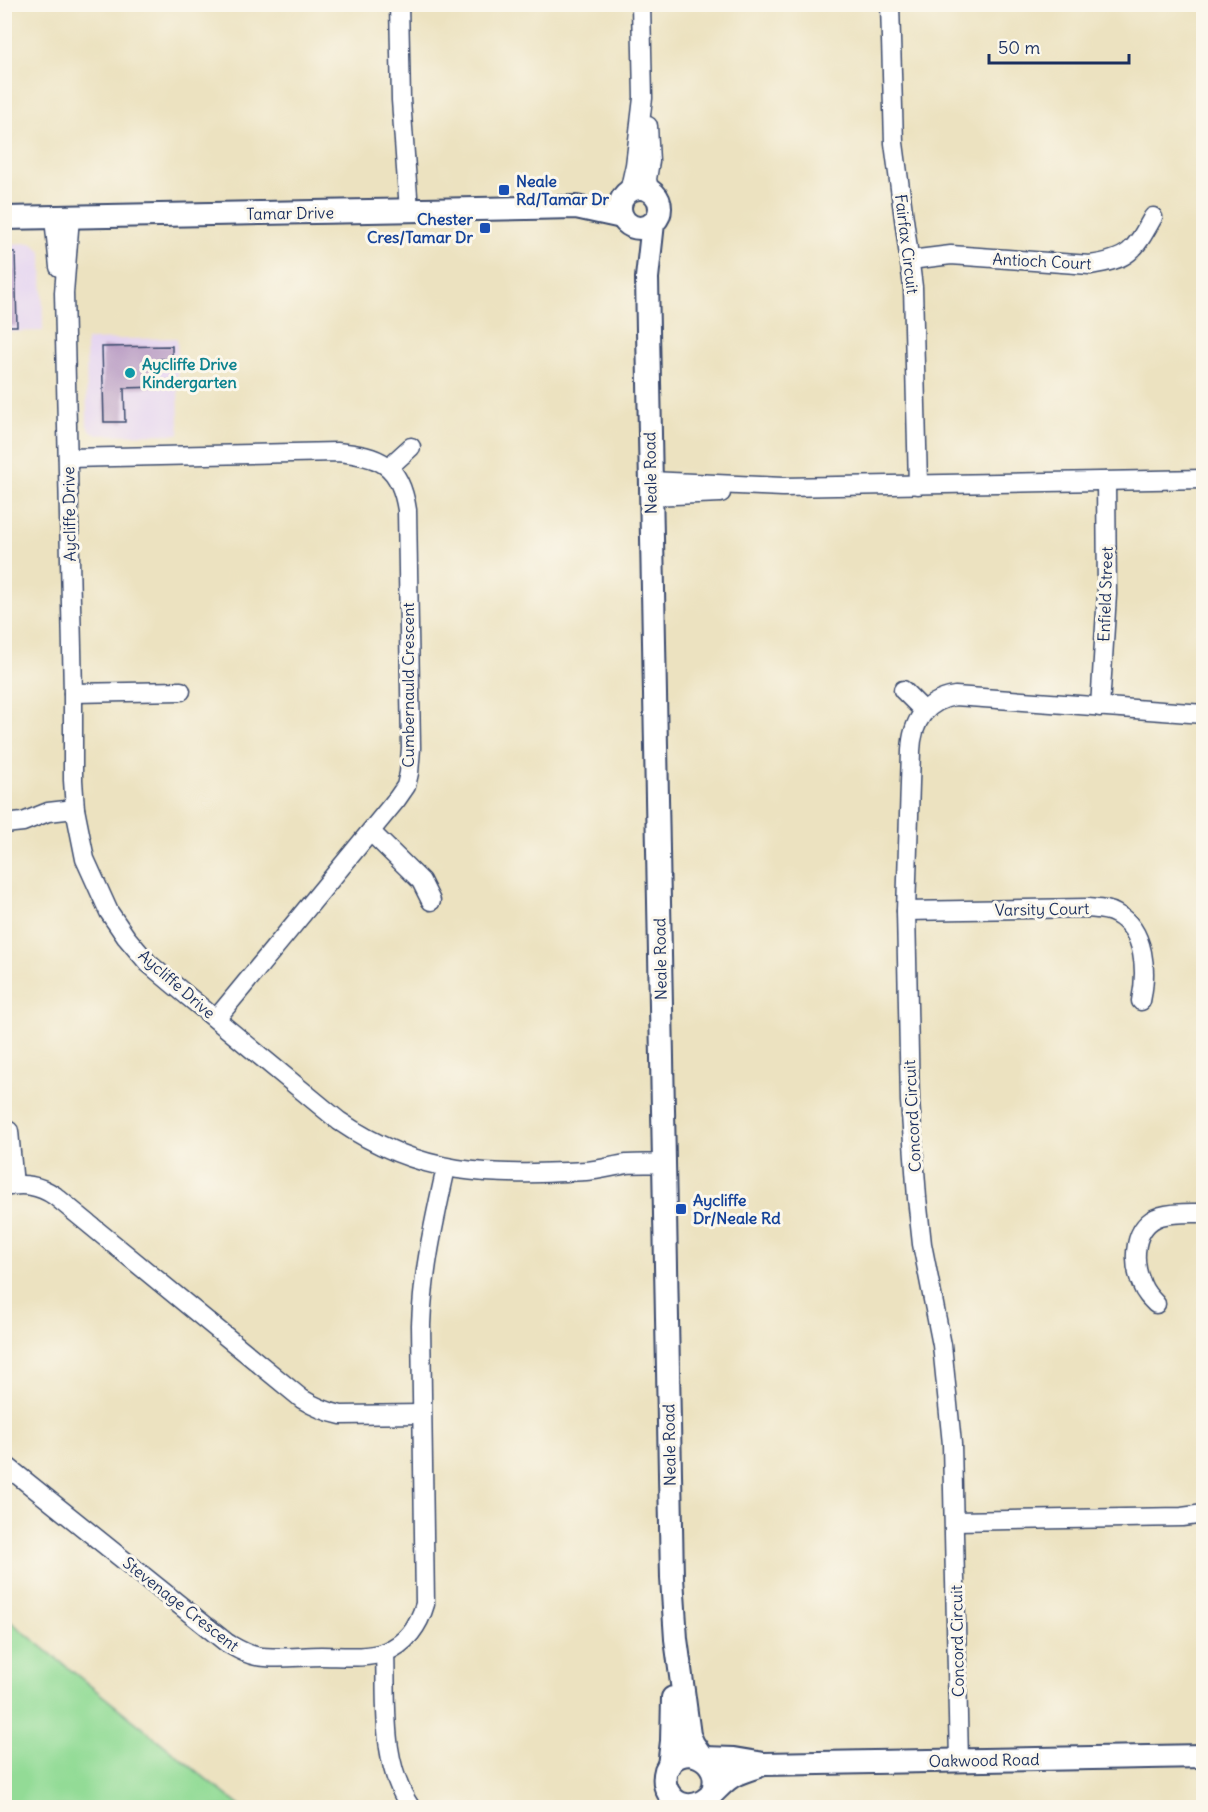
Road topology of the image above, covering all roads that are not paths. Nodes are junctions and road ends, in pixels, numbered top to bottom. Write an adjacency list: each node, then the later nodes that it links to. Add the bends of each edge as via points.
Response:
1 (399, 4): 5 (street)
2 (641, 4): 4 (street, Neale Road, via 643,98 650,161)
3 (890, 4): 9 (street, Fairfax Circuit, via 894,143)
4 (635, 207): 5 (street, Tamar Drive); 16 (street, Neale Road, via 647,278)
5 (403, 210): 6 (street, Tamar Drive)
6 (62, 217): 8 (street, Tamar Drive); 11 (street, Aycliffe Drive)
7 (1153, 217): 9 (street, Antioch Court, via 1130,252 1108,263 951,255)
8 (4, 218)
9 (910, 261): 15 (street, Fairfax Circuit, via 915,312)
10 (411, 447): 12 (street)
11 (68, 458): 12 (street, via 337,452 364,455); 19 (street, Aycliffe Drive)
12 (389, 467): 25 (street, Cumbernauld Crescent, via 397,477 407,510 411,761 405,786)
13 (1203, 478): 14 (street)
14 (1106, 481): 15 (street); 20 (street, Enfield Street, via 1107,594)
15 (918, 485): 16 (street, via 783,487 711,494)
16 (651, 489): 32 (street, Neale Road)
17 (903, 690): 21 (street)
18 (181, 691): 19 (street)
19 (73, 693): 23 (street, Aycliffe Drive)
20 (1100, 707): 21 (street, via 955,696 942,698); 22 (street)
21 (924, 711): 27 (street, Concord Circuit, via 911,742)
22 (1203, 714)
23 (76, 815): 24 (street, via 48,812 23,822); 29 (street, Aycliffe Drive, via 85,859 109,912 126,937 148,963)
24 (4, 824)
25 (371, 832): 26 (street, via 414,872); 29 (street, Cumbernauld Crescent)
26 (431, 901)
27 (906, 911): 28 (street, Varsity Court, via 1088,908 1117,914 1129,924 1141,950 1145,976); 39 (street, Concord Circuit, via 913,1156 922,1244 948,1395)
28 (1141, 1001)
29 (216, 1019): 31 (street, Aycliffe Drive, via 363,1137 419,1162)
30 (9, 1131): 33 (street)
31 (446, 1168): 32 (street, Aycliffe Drive, via 481,1173 588,1171 625,1176); 36 (street, via 422,1288)
32 (664, 1170): 40 (street, Neale Road)
33 (9, 1186): 36 (street, via 34,1185 56,1196 316,1407 341,1415)
34 (1203, 1213): 35 (street, via 1161,1216 1150,1221 1137,1241 1141,1283)
35 (1156, 1304)
36 (422, 1414): 41 (street, via 425,1604 414,1629)
37 (4, 1464): 41 (street, Stevenage Crescent, via 239,1650 271,1657)
38 (1203, 1514): 39 (street)
39 (955, 1521): 44 (street, Concord Circuit)
40 (676, 1640): 43 (street, Neale Road, via 689,1735); 46 (street, Neale Road)
41 (385, 1652): 49 (street, via 390,1754)
42 (1203, 1756): 44 (street, Oakwood Road)
43 (703, 1758): 45 (street, Oakwood Road); 46 (street, via 687,1754); 47 (street, via 715,1778)
44 (959, 1761): 45 (street, Oakwood Road)
45 (764, 1764): 47 (street, Oakwood Road, via 729,1778)
46 (669, 1766): 48 (street, via 664,1780)
47 (710, 1799): 48 (street)
48 (677, 1804)
49 (411, 1808)

